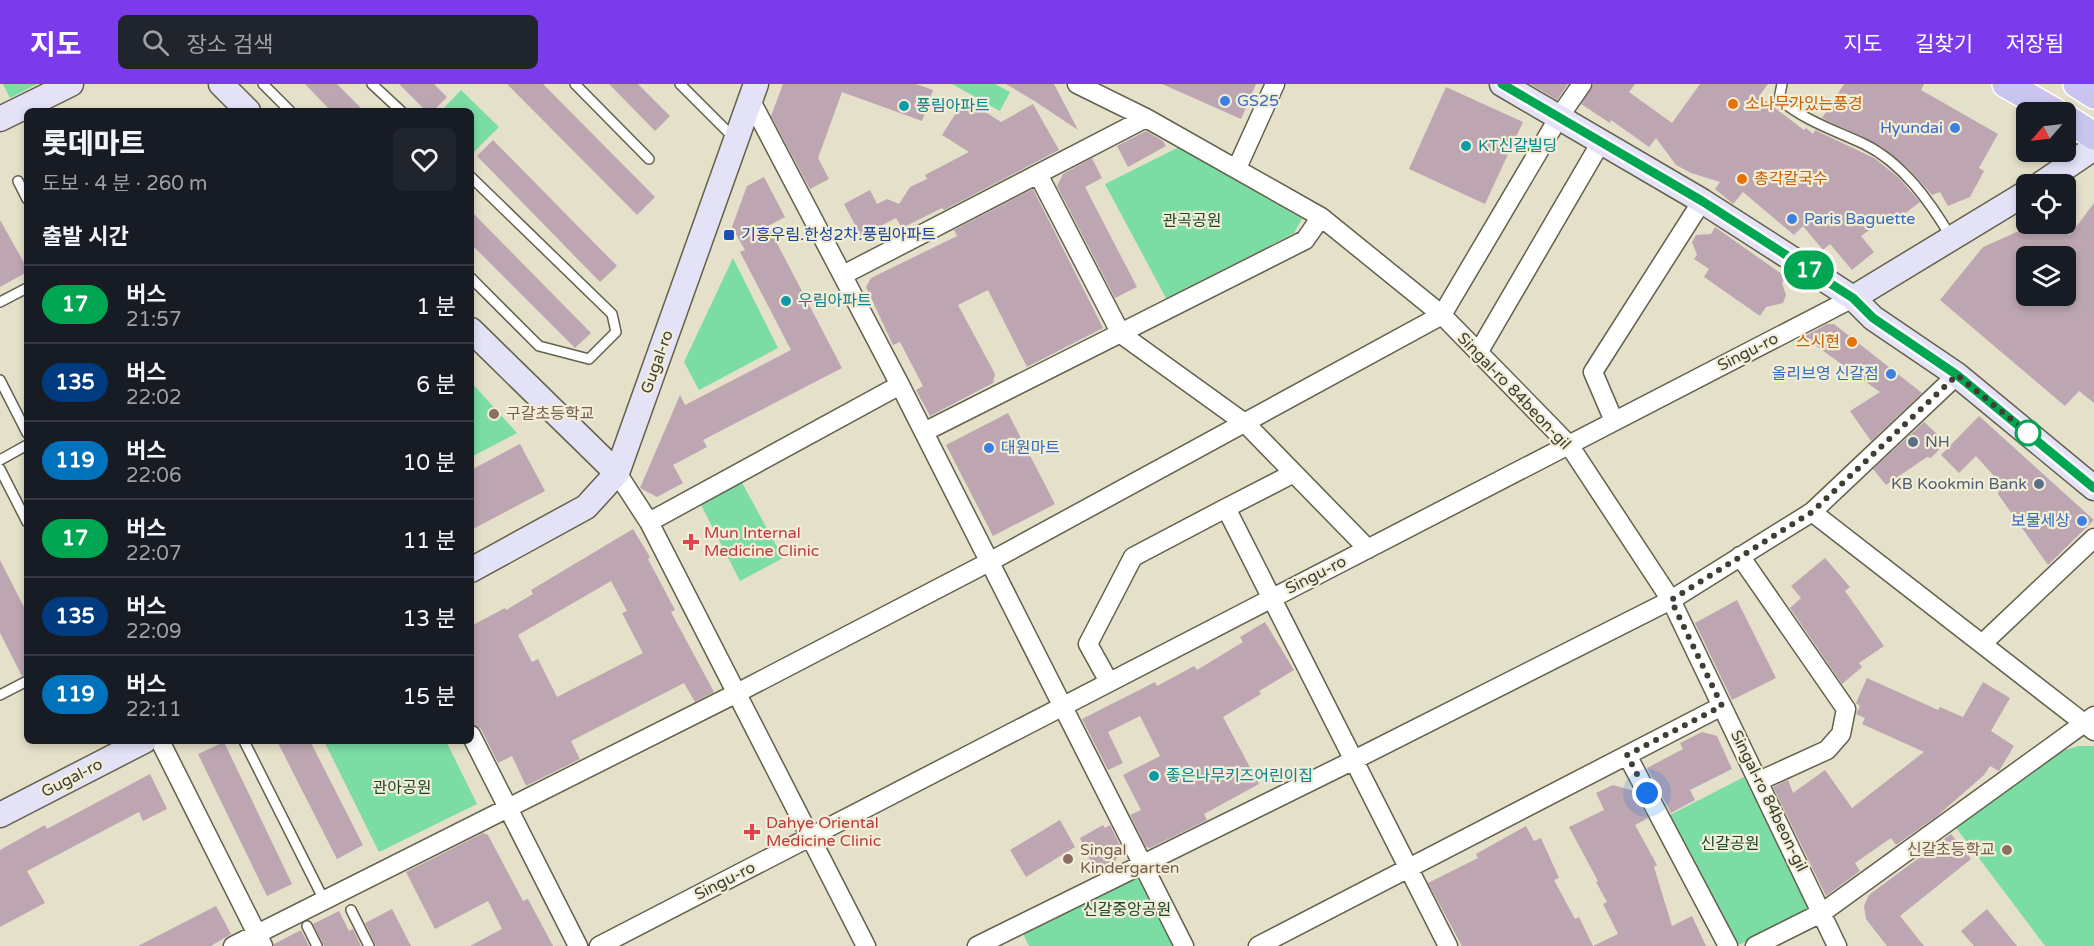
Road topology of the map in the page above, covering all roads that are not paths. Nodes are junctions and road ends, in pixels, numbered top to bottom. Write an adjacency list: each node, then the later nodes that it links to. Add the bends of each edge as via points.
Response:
1 (71, 84): 22 (street)
2 (221, 84): 17 (street)
3 (263, 84): 18 (lane)
4 (372, 84): 19 (lane)
5 (575, 84): 28 (lane)
6 (680, 84): 25 (lane)
7 (1077, 84): 21 (street, Singal-ro 84beon-gil)
8 (1275, 84): 29 (street)
9 (1502, 84): 20 (street)
10 (1582, 84): 20 (street)
11 (1782, 84): 38 (lane, via 1779,99 1796,113 1866,145 1902,171 1931,203)
12 (2007, 84): 16 (main road)
13 (2077, 84): 15 (main road)
14 (753, 92): 25 (street, Gugal-ro); 39 (street)
15 (2094, 95)
16 (2038, 102)
17 (245, 108)
18 (287, 108)
19 (398, 108)
20 (1559, 117): 26 (street); 44 (street)
21 (1146, 118): 29 (street, Singal-ro 84beon-gil); 30 (street)
22 (0, 119)
23 (2076, 124): 24 (main road)
24 (2094, 136)
25 (736, 140): 59 (street, Gugal-ro)
26 (1601, 142): 36 (street); 47 (street)
27 (2094, 148): 31 (street)
28 (649, 159)
29 (1237, 168): 37 (street, Singal-ro 84beon-gil)
30 (1038, 174): 39 (street); 46 (street)
31 (2056, 174)
32 (474, 180): 40 (lane, via 612,314 616,332 590,359 539,346)
33 (18, 181): 34 (lane)
34 (24, 193)
35 (2016, 199): 38 (street, Singu-ro)
36 (1702, 201): 42 (street); 51 (street, via 1593,372)
37 (1321, 217): 44 (street, Singal-ro 84beon-gil); 46 (street, via 1305,240)
38 (1953, 240): 42 (street, Singu-ro)
39 (843, 275): 50 (street)
40 (474, 281)
41 (24, 290): 43 (lane)
42 (1853, 298): 48 (street, via 1873,318); 51 (street, Singu-ro)
43 (0, 302)
44 (1442, 315): 47 (street, Singal-ro 84beon-gil); 52 (street)
45 (474, 333): 59 (street)
46 (1121, 334): 52 (street); 54 (street)
47 (1478, 353): 55 (street, Singal-ro 84beon-gil)
48 (1957, 375): 61 (street); 63 (street)
49 (0, 380): 53 (lane)
50 (900, 385): 54 (street); 65 (street)
51 (1614, 421): 55 (street, Singu-ro)
52 (1246, 424): 60 (street); 69 (street)
53 (24, 427)
54 (924, 432): 69 (street)
55 (1569, 444): 67 (street, Singu-ro); 72 (street, Singal-ro 84beon-gil)
56 (24, 447): 57 (lane)
57 (0, 460)
58 (0, 469): 64 (lane)
59 (617, 473): 65 (street); 70 (street, Gugal-ro, via 586,507)
60 (1294, 473): 62 (street); 67 (street)
61 (2094, 488)
62 (1226, 508): 71 (street); 74 (street, via 1133,556 1088,644)
63 (1812, 512): 68 (street); 73 (street)
64 (24, 516)
65 (649, 522): 76 (street)
66 (2094, 538): 73 (street)
67 (1368, 549): 71 (street, Singu-ro)
68 (1740, 556): 72 (street); 87 (street, via 1846,709 1841,734 1827,750)
69 (990, 562): 76 (street); 78 (street)
70 (474, 568)
71 (1271, 599): 74 (street, Singu-ro); 86 (street)
72 (1671, 600): 79 (street, Singal-ro 84beon-gil); 86 (street)
73 (1983, 643): 80 (street)
74 (1109, 682): 78 (street, Singu-ro)
75 (24, 683): 77 (lane)
76 (736, 693): 88 (street); 90 (street)
77 (0, 695)
78 (1063, 706): 90 (street, Singu-ro); 91 (street)
79 (1722, 706): 85 (street); 87 (street, Singal-ro 84beon-gil)
80 (2092, 723): 95 (street)
81 (474, 741): 88 (street)
82 (138, 744): 89 (street, Gugal-ro)
83 (162, 744): 97 (street)
84 (246, 744): 93 (lane)
85 (1627, 755): 92 (street); 108 (street)
86 (1353, 760): 91 (street); 92 (street)
87 (1759, 782): 95 (street, Singal-ro 84beon-gil)
88 (508, 808): 93 (street); 101 (street)
89 (0, 815)
90 (810, 837): 102 (street, Singu-ro); 103 (street)
91 (1143, 863): 104 (street); 105 (street)
92 (1409, 868): 106 (street); 107 (street)
93 (324, 900): 97 (street)
94 (351, 910): 100 (lane)
95 (1823, 912): 109 (street); 110 (street, Singal-ro 84beon-gil)
96 (307, 926): 99 (lane)
97 (260, 940): 98 (street)
98 (233, 946)
99 (317, 946)
100 (369, 946)
101 (578, 946)
102 (599, 946)
103 (866, 946)
104 (977, 946)
105 (1184, 946)
106 (1258, 946)
107 (1448, 946)
108 (1728, 946)
109 (1755, 946)
110 (1838, 946)

